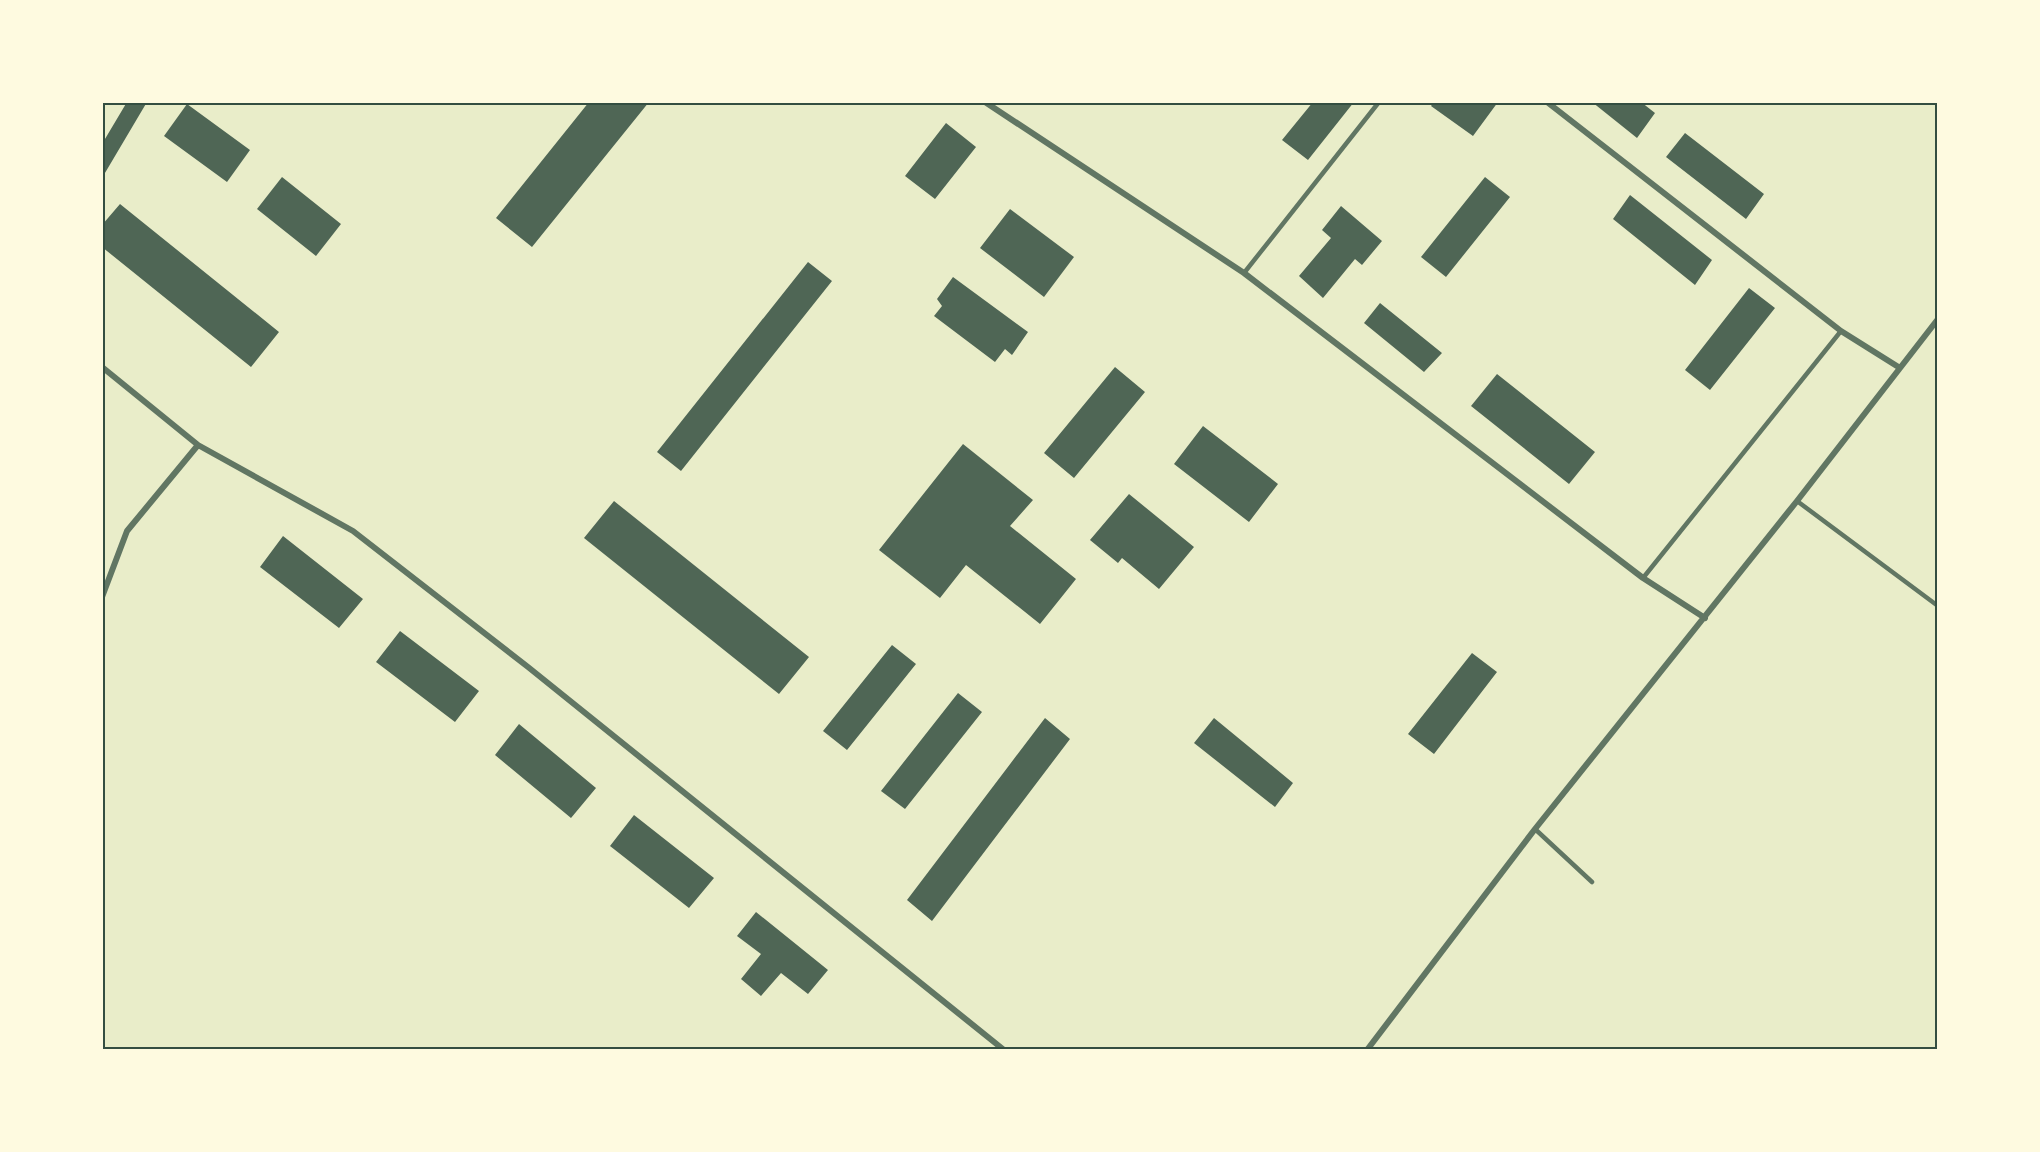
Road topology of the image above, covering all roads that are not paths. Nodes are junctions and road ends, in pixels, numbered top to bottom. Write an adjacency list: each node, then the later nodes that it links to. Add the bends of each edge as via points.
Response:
1 (985, 102): 4 (street)
2 (1379, 102): 4 (lane)
3 (1547, 102): 6 (street)
4 (1244, 273): 11 (street)
5 (1938, 319): 8 (street)
6 (1841, 331): 8 (street); 11 (lane)
7 (102, 366): 9 (street)
8 (1900, 368): 10 (street)
9 (198, 445): 12 (street, via 127,531); 17 (street, via 353,531)
10 (1797, 501): 13 (lane); 14 (street)
11 (1643, 578): 14 (street)
12 (102, 597)
13 (1938, 606)
14 (1705, 618): 15 (street)
15 (1535, 829): 16 (lane); 18 (street)
16 (1593, 882)
17 (1004, 1050)
18 (1366, 1050)

